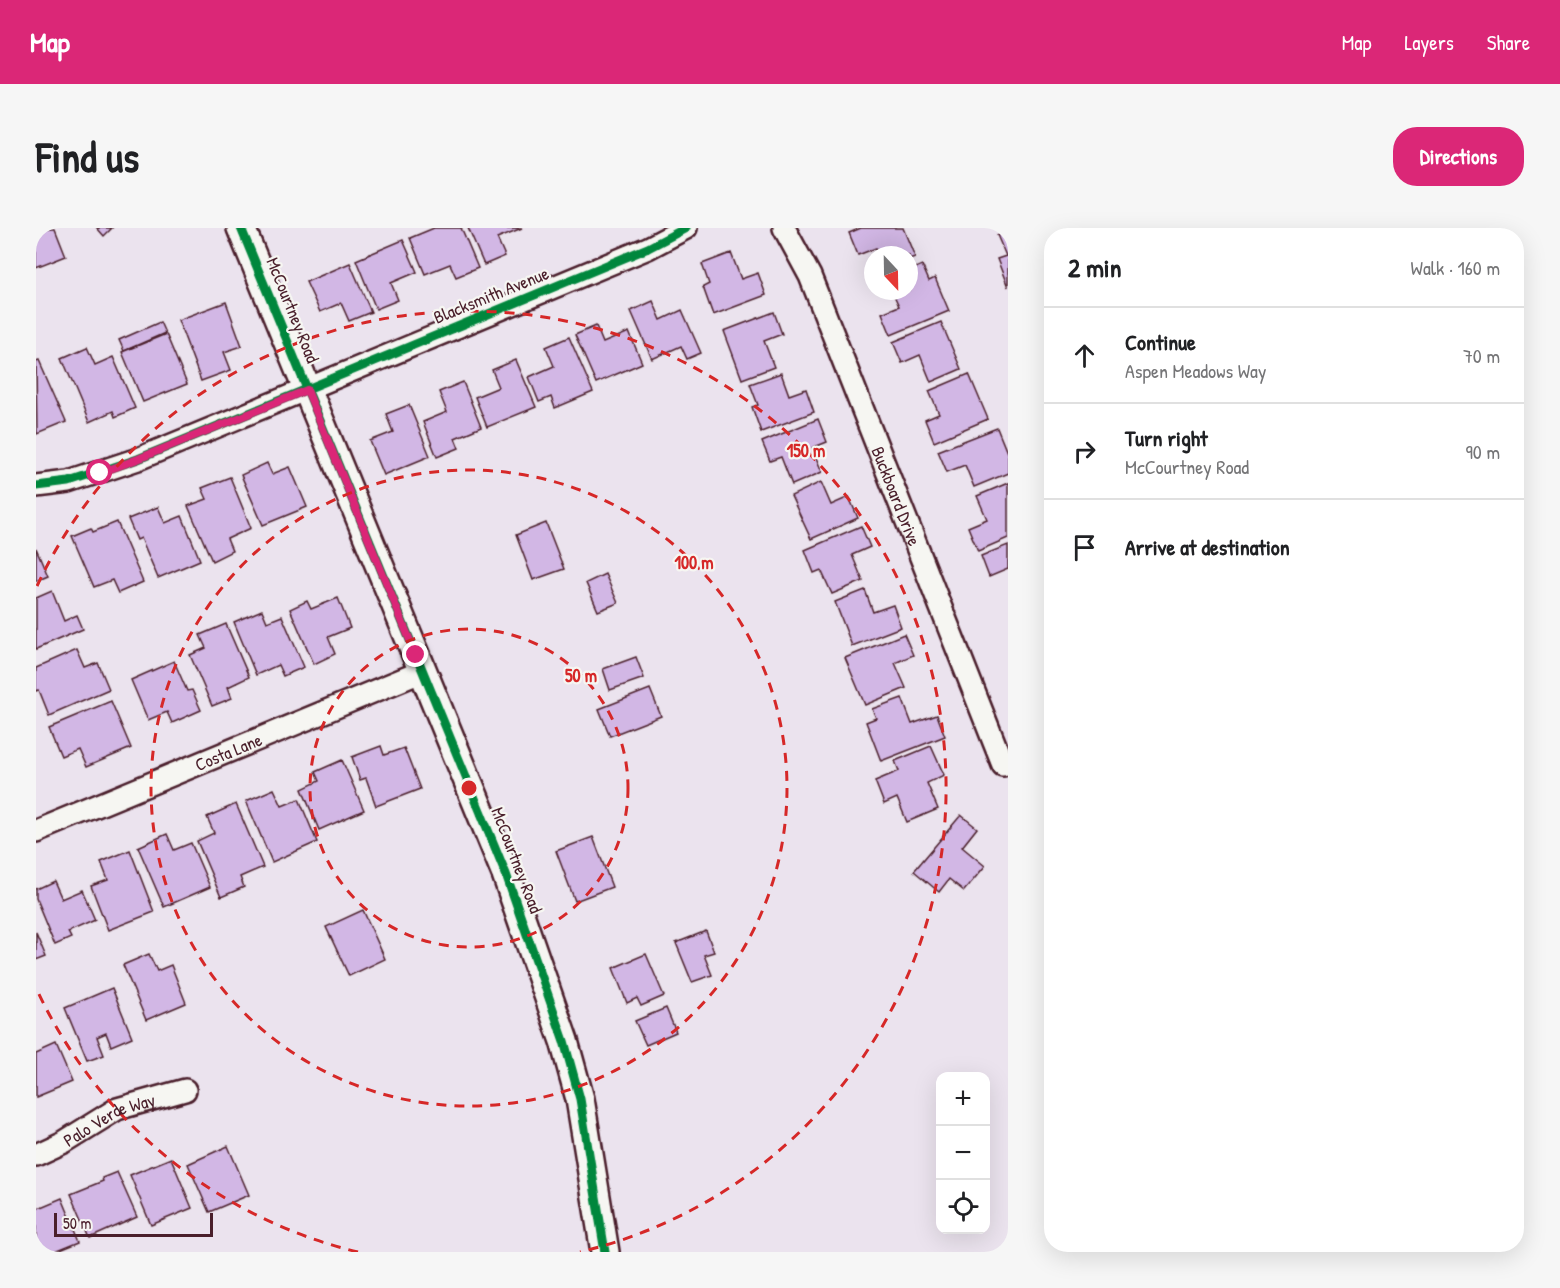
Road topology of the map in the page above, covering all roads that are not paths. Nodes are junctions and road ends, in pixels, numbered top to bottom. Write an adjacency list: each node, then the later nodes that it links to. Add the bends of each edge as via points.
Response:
1 (241, 228): 4 (street, McCourtney Road)
2 (686, 228): 4 (street, Blacksmith Avenue, via 648,248)
3 (784, 228): 7 (street, Buckboard Drive, via 810,276)
4 (307, 390): 5 (street, Blacksmith Avenue, via 129,463 69,482); 6 (street, McCourtney Road)
5 (36, 486)
6 (423, 671): 8 (street, Costa Lane); 11 (street, McCourtney Road, via 506,874 564,1041 580,1099)
7 (1005, 764)
8 (38, 825)
9 (185, 1090): 10 (street, Palo Verde Way, via 117,1109)
10 (36, 1155)
11 (605, 1252)

